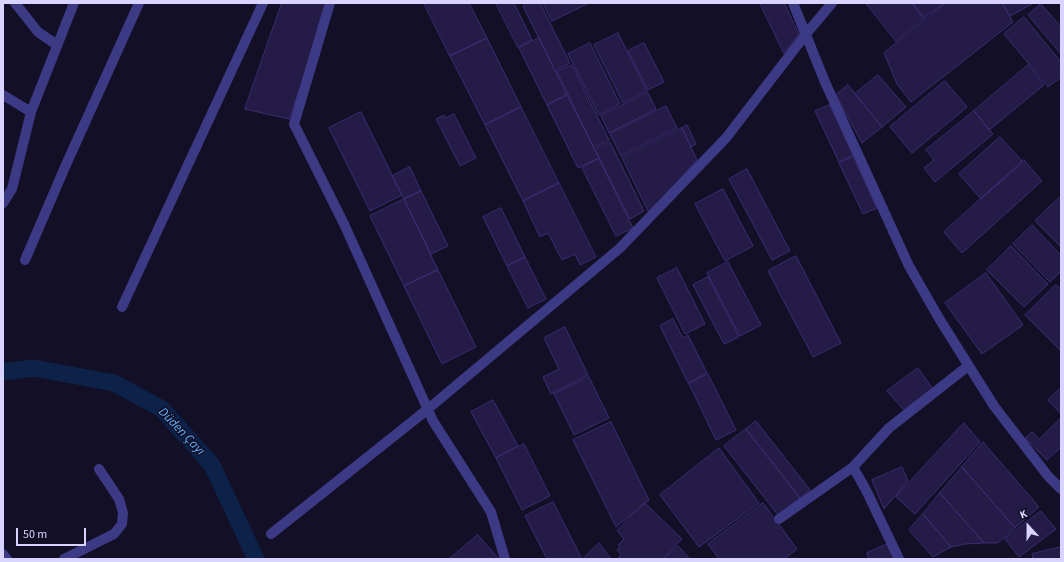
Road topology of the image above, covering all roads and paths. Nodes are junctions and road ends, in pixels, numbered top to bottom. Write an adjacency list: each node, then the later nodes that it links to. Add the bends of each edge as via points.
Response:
1 (16, 3): 9 (street, via 38,32)
2 (74, 3): 9 (street)
3 (139, 3): 14 (street)
4 (263, 3): 15 (street)
5 (330, 3): 17 (street, via 294,124 344,224)
6 (793, 3): 8 (street)
7 (832, 3): 8 (street)
8 (806, 34): 16 (street, via 825,82 909,266); 17 (street, via 726,138 620,248)
9 (57, 45): 11 (street)
10 (3, 95): 11 (street)
11 (31, 112): 12 (street)
12 (8, 186): 13 (street)
13 (3, 203)
14 (25, 260)
15 (122, 307)
16 (968, 366): 18 (street, via 889,428); 20 (street, via 994,406)
17 (428, 409): 22 (street); 26 (street, via 491,512)
18 (853, 467): 21 (street); 27 (street)
19 (99, 469): 25 (street, via 119,499 123,513 122,524 114,534)
20 (1061, 489)
21 (779, 519)
22 (271, 534)
23 (3, 554): 24 (street)
24 (7, 559)
25 (64, 559)
26 (505, 559)
27 (899, 559)

